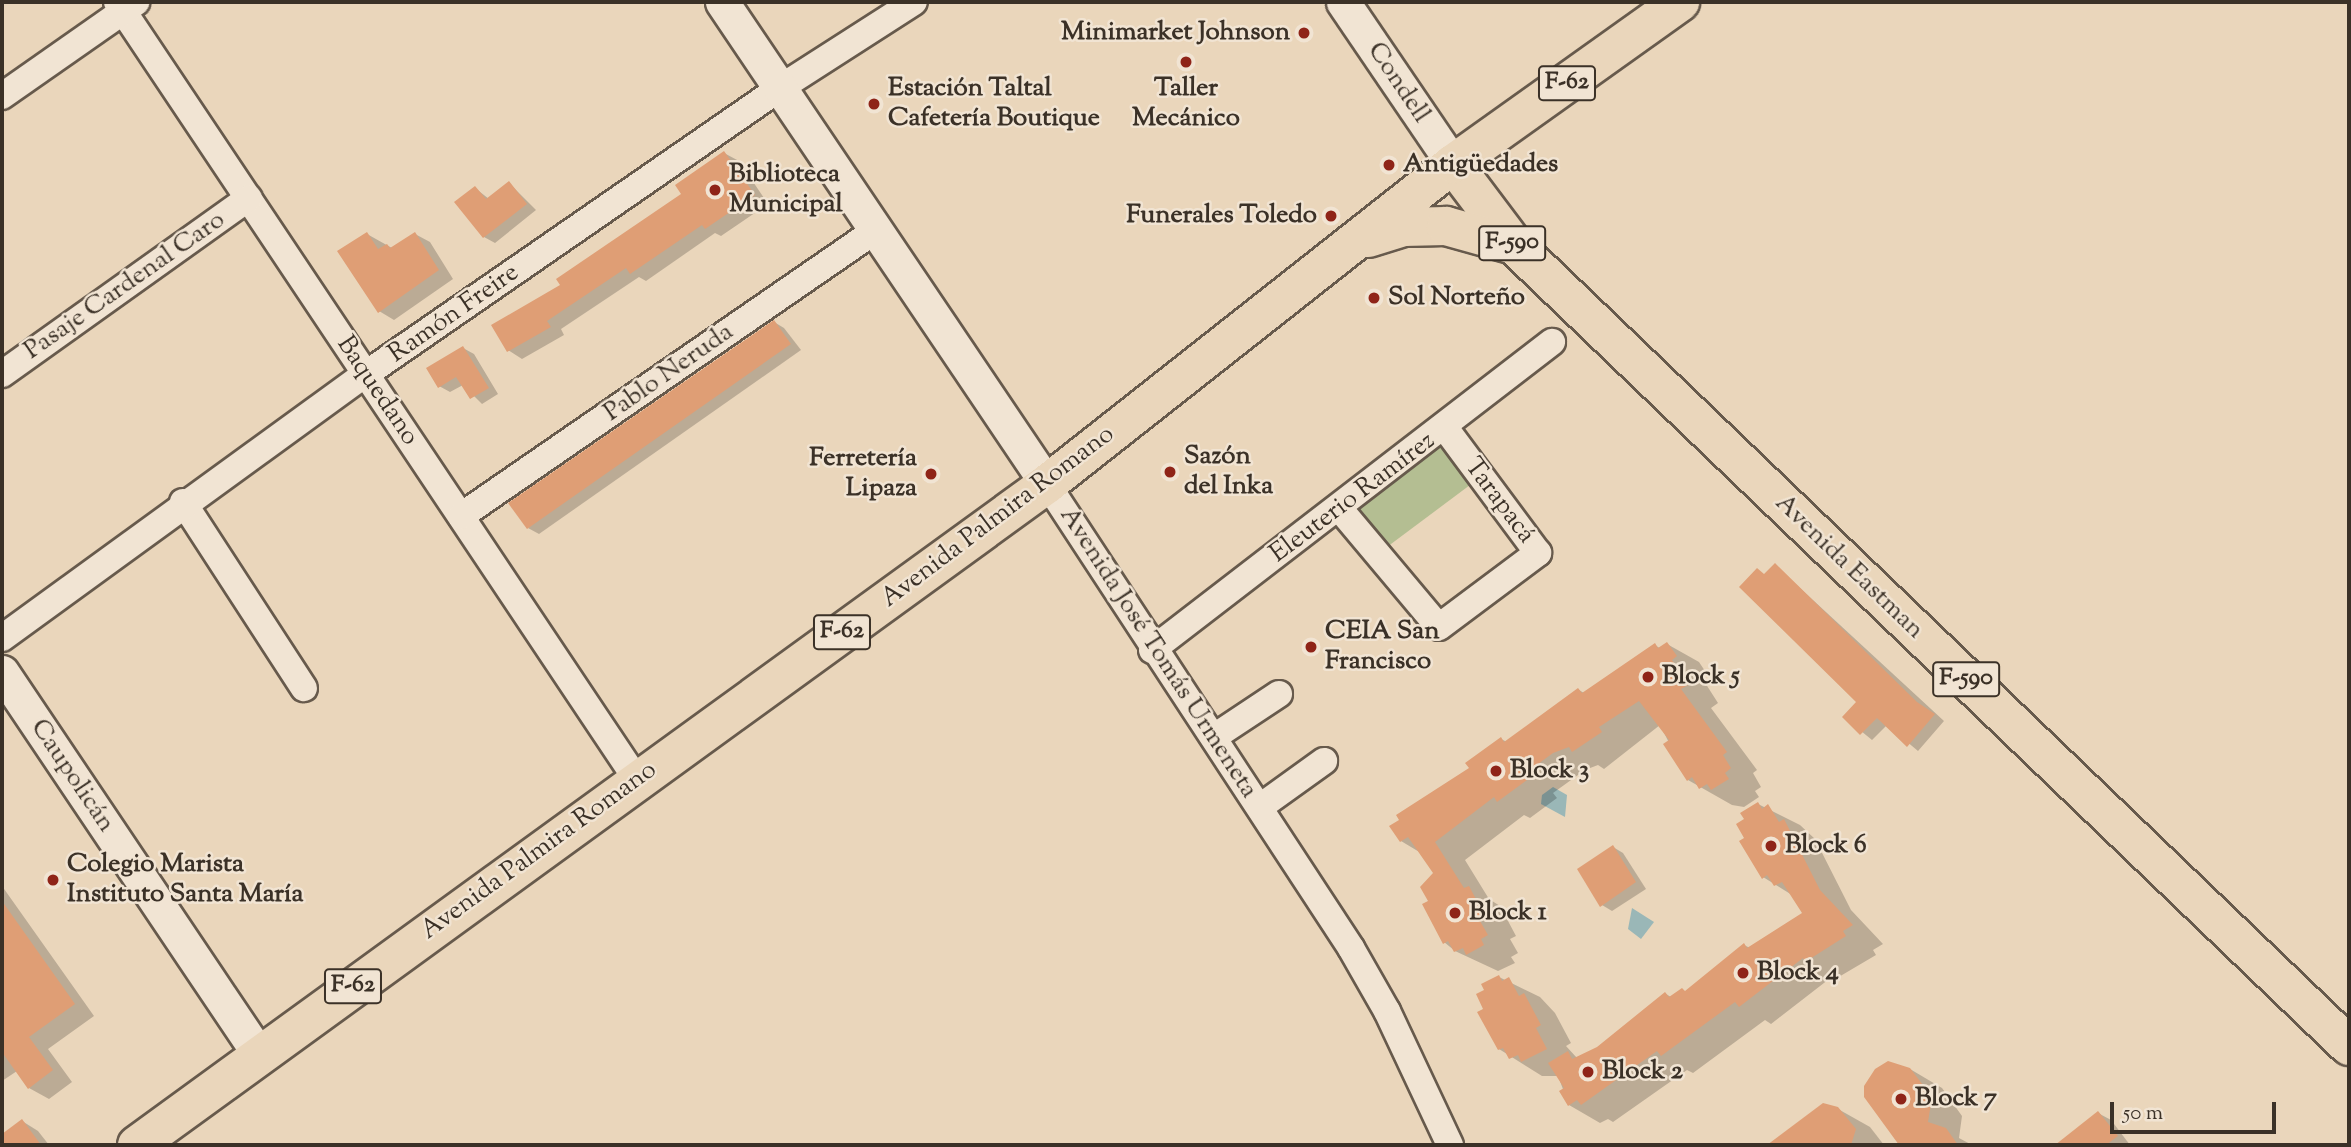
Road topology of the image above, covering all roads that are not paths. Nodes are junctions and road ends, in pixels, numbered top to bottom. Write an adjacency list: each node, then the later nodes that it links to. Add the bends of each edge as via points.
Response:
1 (722, 2): 6 (street, Avenida José Tomás Urmeneta)
2 (914, 2): 6 (street, Ramón Freire)
3 (1343, 2): 8 (street, Condell)
4 (1681, 2): 8 (main road, Avenida Palmira Romano / F-62)
5 (125, 5): 7 (street); 9 (street, Baquedano)
6 (780, 88): 10 (street, Avenida José Tomás Urmeneta); 15 (street, Ramón Freire)
7 (2, 96)
8 (1453, 164): 11 (main road, Avenida Eastman / F-590); 12 (main road, Avenida Palmira Romano / F-62)
9 (249, 198): 14 (street, Pasaje Cardenal Caro); 15 (street, Baquedano)
10 (876, 230): 17 (street, Avenida José Tomás Urmeneta); 20 (street, Pablo Neruda)
11 (1514, 245): 12 (main road, via 1467,230 1424,225 1383,232); 30 (main road, Avenida Eastman / F-590)
12 (1344, 250): 17 (main road, Avenida Palmira Romano / F-62)
13 (1552, 342): 16 (street, Eleuterio Ramírez)
14 (2, 374)
15 (366, 374): 18 (street, Ramón Freire); 20 (street, Baquedano)
16 (1445, 428): 19 (street, Eleuterio Ramírez); 19 (street, Tarapacá, via 1538,553 1439,627)
17 (1046, 484): 22 (street, Avenida José Tomás Urmeneta); 28 (main road, Avenida Palmira Romano / F-62)
18 (183, 502): 21 (street, Ramón Freire); 24 (street)
19 (1339, 508): 22 (street, Eleuterio Ramírez)
20 (461, 516): 28 (street, Baquedano)
21 (2, 638)
22 (1152, 650): 26 (street, Avenida José Tomás Urmeneta)
23 (2, 672): 31 (street, Caupolicán)
24 (304, 688)
25 (1279, 694): 26 (street)
26 (1214, 737): 29 (street, Avenida José Tomás Urmeneta)
27 (1324, 761): 29 (street)
28 (637, 780): 31 (main road, Avenida Palmira Romano / F-62)
29 (1260, 807): 33 (street, Avenida José Tomás Urmeneta, via 1387,1011)
30 (2349, 1046)
31 (259, 1054): 32 (main road, Avenida Palmira Romano / F-62)
32 (137, 1145)
33 (1450, 1145)

